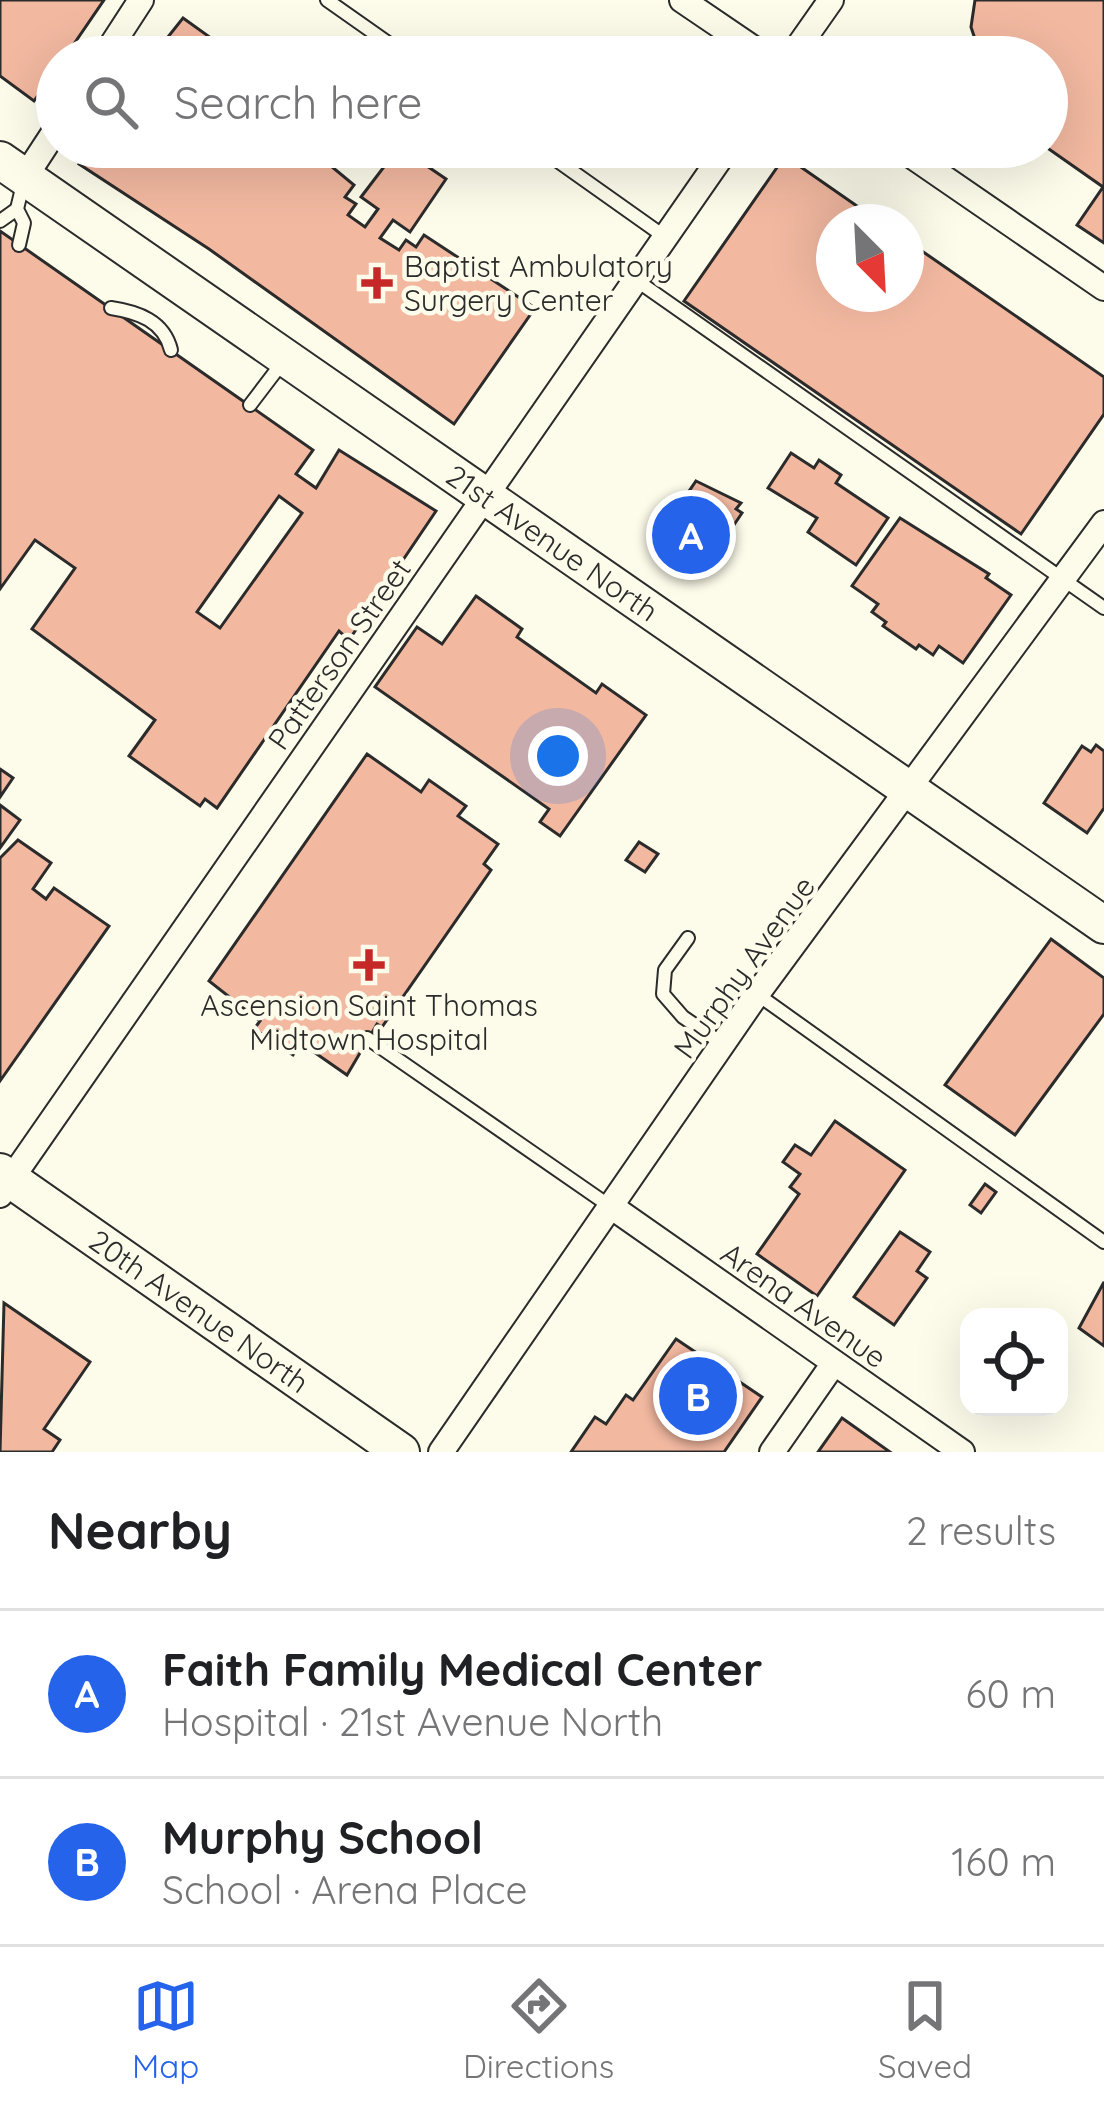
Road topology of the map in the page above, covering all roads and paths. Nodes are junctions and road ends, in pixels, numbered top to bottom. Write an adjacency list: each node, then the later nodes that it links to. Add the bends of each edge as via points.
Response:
1 (141, 0): 5 (street)
2 (327, 0): 6 (lane)
3 (682, 0): 7 (street)
4 (832, 0): 8 (street)
5 (118, 36)
6 (378, 36)
7 (735, 36)
8 (806, 36)
9 (36, 154): 13 (street)
10 (568, 168): 15 (lane)
11 (713, 168): 15 (street, Patterson Street)
12 (930, 168): 18 (street)
13 (14, 182): 14 (lane); 16 (lane, via 24,223); 21 (main road, 21st Avenue North)
14 (0, 221)
15 (665, 237): 17 (street, Patterson Street)
16 (19, 244)
17 (636, 280): 23 (street, Patterson Street); 25 (lane)
18 (1104, 288)
19 (111, 308): 20 (lane, via 164,330)
20 (171, 350)
21 (286, 358): 22 (lane); 23 (main road, 21st Avenue North)
22 (250, 405)
23 (485, 497): 27 (main road, 21st Avenue North); 33 (street, Patterson Street)
24 (1104, 523): 25 (street, Murphy Avenue)
25 (1064, 579): 26 (lane); 27 (street, Murphy Avenue)
26 (1104, 608)
27 (911, 790): 28 (main road, 21st Avenue North); 30 (street, Murphy Avenue)
28 (1104, 925)
29 (688, 938): 32 (lane, via 665,970 664,994)
30 (757, 994): 32 (street, Murphy Avenue); 35 (lane)
31 (367, 1038): 34 (lane)
32 (723, 1044): 34 (street, Murphy Avenue)
33 (4, 1182): 37 (main road, 20th Avenue North)
34 (612, 1207): 36 (street, Arena Avenue); 38 (street, Murphy Avenue)
35 (1104, 1242)
36 (835, 1364): 39 (street); 40 (street, Arena Avenue)
37 (401, 1452)
38 (441, 1452)
39 (772, 1452)
40 (962, 1452)

